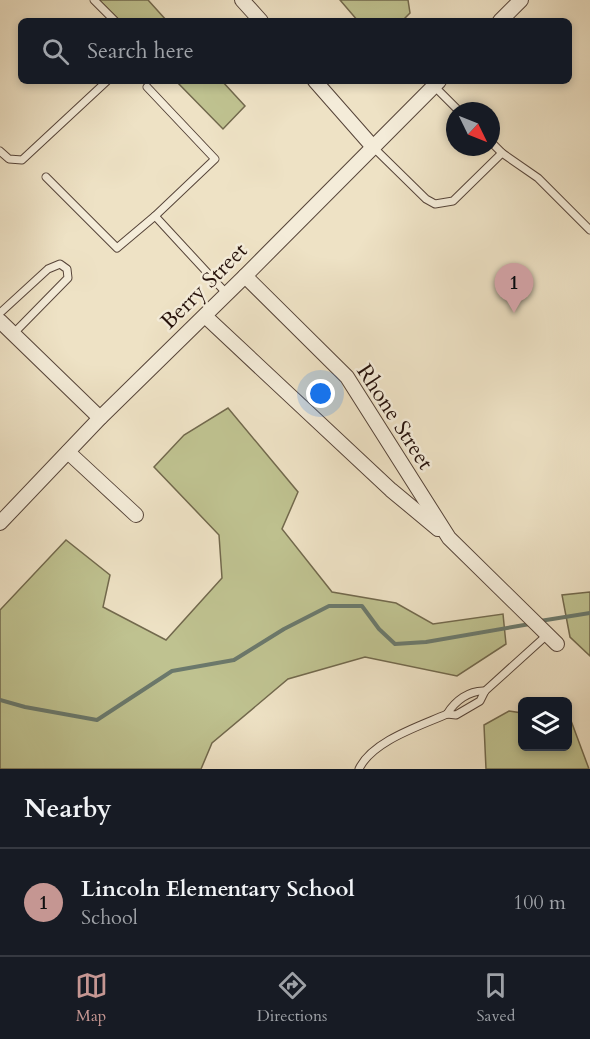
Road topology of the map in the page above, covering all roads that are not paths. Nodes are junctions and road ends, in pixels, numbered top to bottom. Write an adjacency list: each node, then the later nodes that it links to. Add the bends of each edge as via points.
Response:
1 (94, 0): 4 (lane)
2 (242, 0): 5 (street)
3 (521, 0): 6 (street)
4 (112, 18)
5 (258, 18)
6 (503, 18)
7 (104, 84): 13 (lane, via 22,160 9,159)
8 (318, 84): 12 (street)
9 (437, 84): 11 (lane); 12 (street, Berry Street)
10 (147, 87): 16 (lane, via 216,159)
11 (452, 102)
12 (374, 147): 14 (lane, via 435,204 453,201); 18 (street, Berry Street)
13 (0, 151)
14 (502, 153): 17 (lane, via 538,178)
15 (46, 177): 16 (lane, via 117,248)
16 (155, 216): 19 (lane)
17 (590, 230)
18 (245, 276): 19 (street, Berry Street); 28 (street, Rhone Street, via 347,377)
19 (227, 294): 21 (street, Berry Street)
20 (0, 314): 23 (lane, via 48,269 60,264 67,269 68,278)
21 (205, 316): 24 (street, Berry Street); 28 (street, Rhone Street, via 391,490)
22 (0, 321): 23 (street)
23 (13, 334): 24 (street)
24 (100, 418): 25 (street, Berry Street)
25 (68, 452): 26 (street); 27 (street, Berry Street)
26 (136, 515)
27 (0, 523)
28 (449, 538): 29 (street, Rhone Street)
29 (552, 639): 30 (lane)
30 (484, 691): 31 (lane, via 475,690 453,704); 31 (lane, via 480,701 456,715)
31 (447, 714): 32 (lane, via 393,738 367,756)
32 (359, 769)

